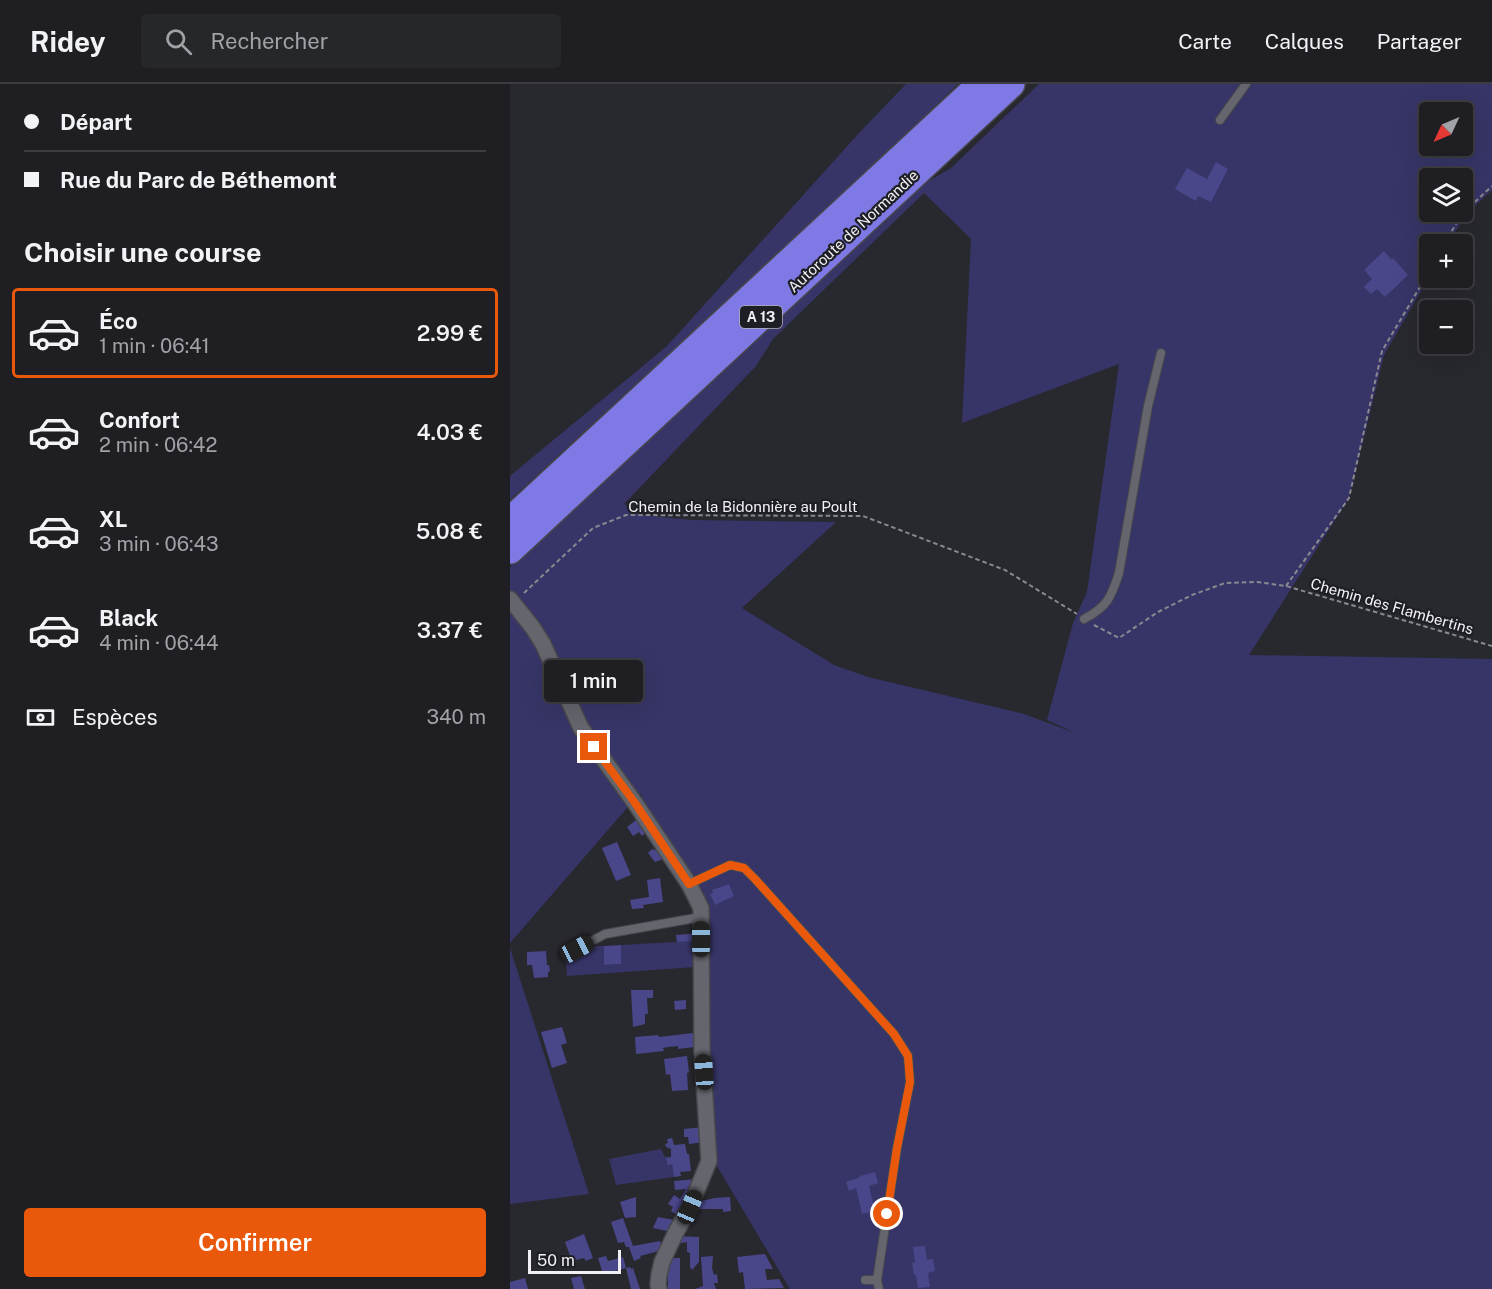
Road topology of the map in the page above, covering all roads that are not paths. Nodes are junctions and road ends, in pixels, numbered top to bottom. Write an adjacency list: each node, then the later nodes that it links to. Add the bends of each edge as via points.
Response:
1 (981, 84): 6 (highway, Autoroute de Normandie / A 13)
2 (1011, 84): 7 (highway, Autoroute de Normandie / A 13)
3 (1246, 84): 4 (lane)
4 (1220, 120)
5 (1161, 353): 9 (lane, via 1119,573 1104,606)
6 (510, 521)
7 (510, 550)
8 (511, 601): 10 (street, via 543,644 581,728)
9 (1084, 619)
10 (689, 884): 11 (street); 14 (lane, via 730,865 744,868 894,1034 908,1056 910,1082)
11 (701, 916): 12 (lane, via 605,934); 15 (street, via 702,1050 709,1161 662,1262)
12 (577, 949)
13 (865, 1280): 14 (lane)
14 (878, 1285)
15 (659, 1289)

